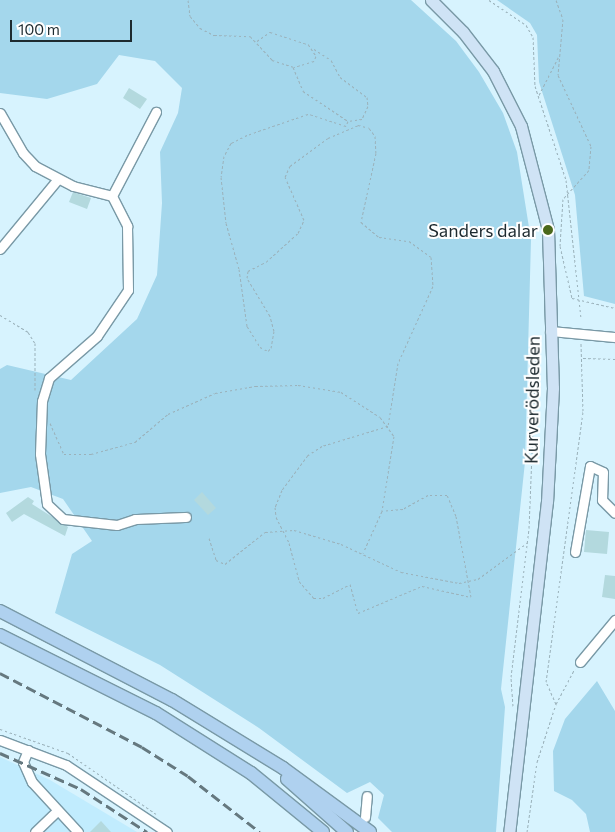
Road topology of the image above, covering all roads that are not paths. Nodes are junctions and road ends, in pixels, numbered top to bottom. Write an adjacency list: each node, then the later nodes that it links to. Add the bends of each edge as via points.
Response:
1 (431, 0): 7 (main road, Kurverödsleden, via 463,32 492,71 521,126 547,222)
2 (156, 112): 5 (street)
3 (0, 113): 4 (street, via 22,153)
4 (57, 180): 5 (street); 6 (street)
5 (112, 196): 10 (street, via 127,226 128,290 97,336 49,378 42,410 40,454 47,504 63,519 117,526 136,519)
6 (0, 249)
7 (550, 331): 8 (street); 30 (main road, Kurverödsleden, via 552,388 547,500)
8 (615, 337)
9 (615, 513): 11 (street, via 602,500 603,472 590,466)
10 (186, 517)
11 (575, 552)
12 (0, 611): 16 (highway, via 129,675)
13 (615, 620): 15 (street)
14 (0, 635): 21 (highway, via 156,713 215,748)
15 (580, 662)
16 (221, 730): 28 (highway, via 292,783); 29 (highway, via 318,791)
17 (0, 740): 18 (street)
18 (28, 750): 20 (street, via 23,762 32,782); 25 (street, via 66,765)
19 (367, 796): 22 (street)
20 (57, 811): 23 (street); 24 (street)
21 (299, 811): 26 (highway); 27 (highway)
22 (365, 817)
23 (35, 832)
24 (78, 832)
25 (167, 832)
26 (317, 832)
27 (323, 832)
28 (347, 832)
29 (370, 832)
30 (508, 832)

